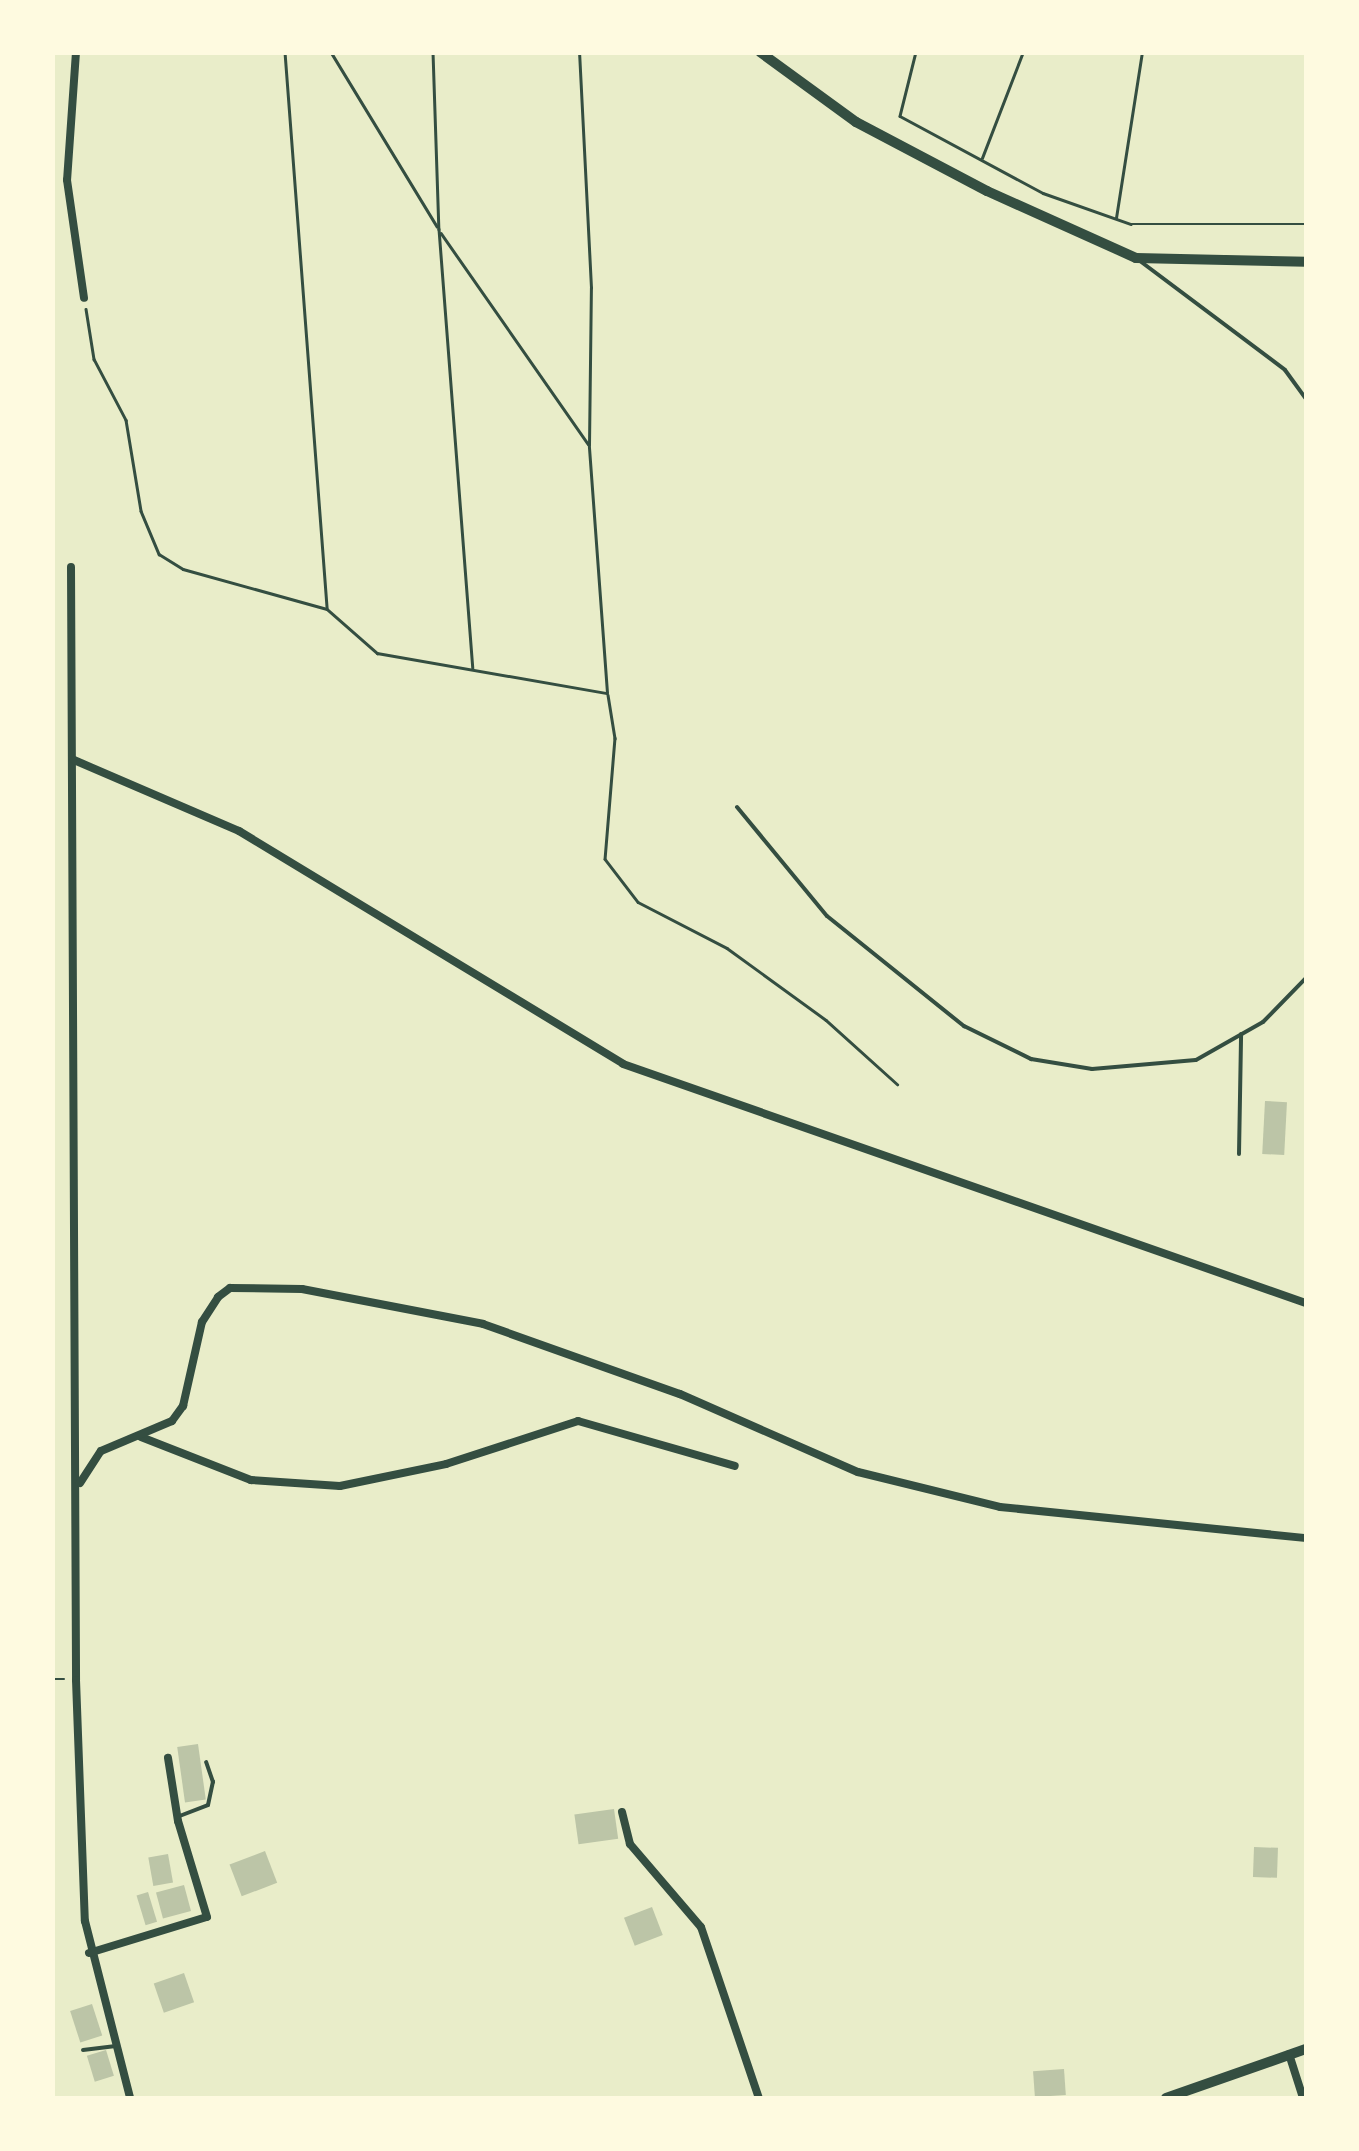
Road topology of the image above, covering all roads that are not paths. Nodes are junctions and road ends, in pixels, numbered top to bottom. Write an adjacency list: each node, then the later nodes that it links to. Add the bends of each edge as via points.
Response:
1 (76, 52): 5 (street, via 67,180)
2 (760, 52): 3 (street, via 856,122)
3 (1136, 258): 4 (street); 6 (lane, via 1285,370)
4 (1306, 262)
5 (84, 298)
6 (1306, 400)
7 (71, 566): 8 (street)
8 (74, 760): 13 (street, via 239,830 624,1064); 16 (street)
9 (737, 806): 11 (lane, via 827,916 964,1026 1031,1059 1092,1070 1196,1060)
10 (1306, 978): 11 (lane)
11 (1242, 1034): 12 (lane)
12 (1239, 1154)
13 (1306, 1303)
14 (141, 1437): 15 (street, via 250,1480 340,1486 446,1464 578,1421); 16 (street, via 117,1442 92,1459); 17 (street, via 158,1432 183,1406 202,1322 218,1297 230,1288 302,1289 483,1324 680,1394 876,1476 1000,1507)
15 (734, 1466)
16 (77, 1498): 22 (street, via 76,1680)
17 (1306, 1538)
18 (168, 1758): 21 (street)
19 (206, 1762): 21 (lane, via 211,1798)
20 (622, 1812): 28 (street, via 630,1844 701,1927)
21 (177, 1817): 22 (street, via 207,1917)
22 (89, 1953): 23 (street)
23 (114, 2046): 25 (lane); 27 (street)
24 (1306, 2048): 26 (street)
25 (83, 2050)
26 (1289, 2054): 29 (street); 30 (street)
27 (130, 2098)
28 (759, 2098)
29 (1166, 2098)
30 (1303, 2098)

